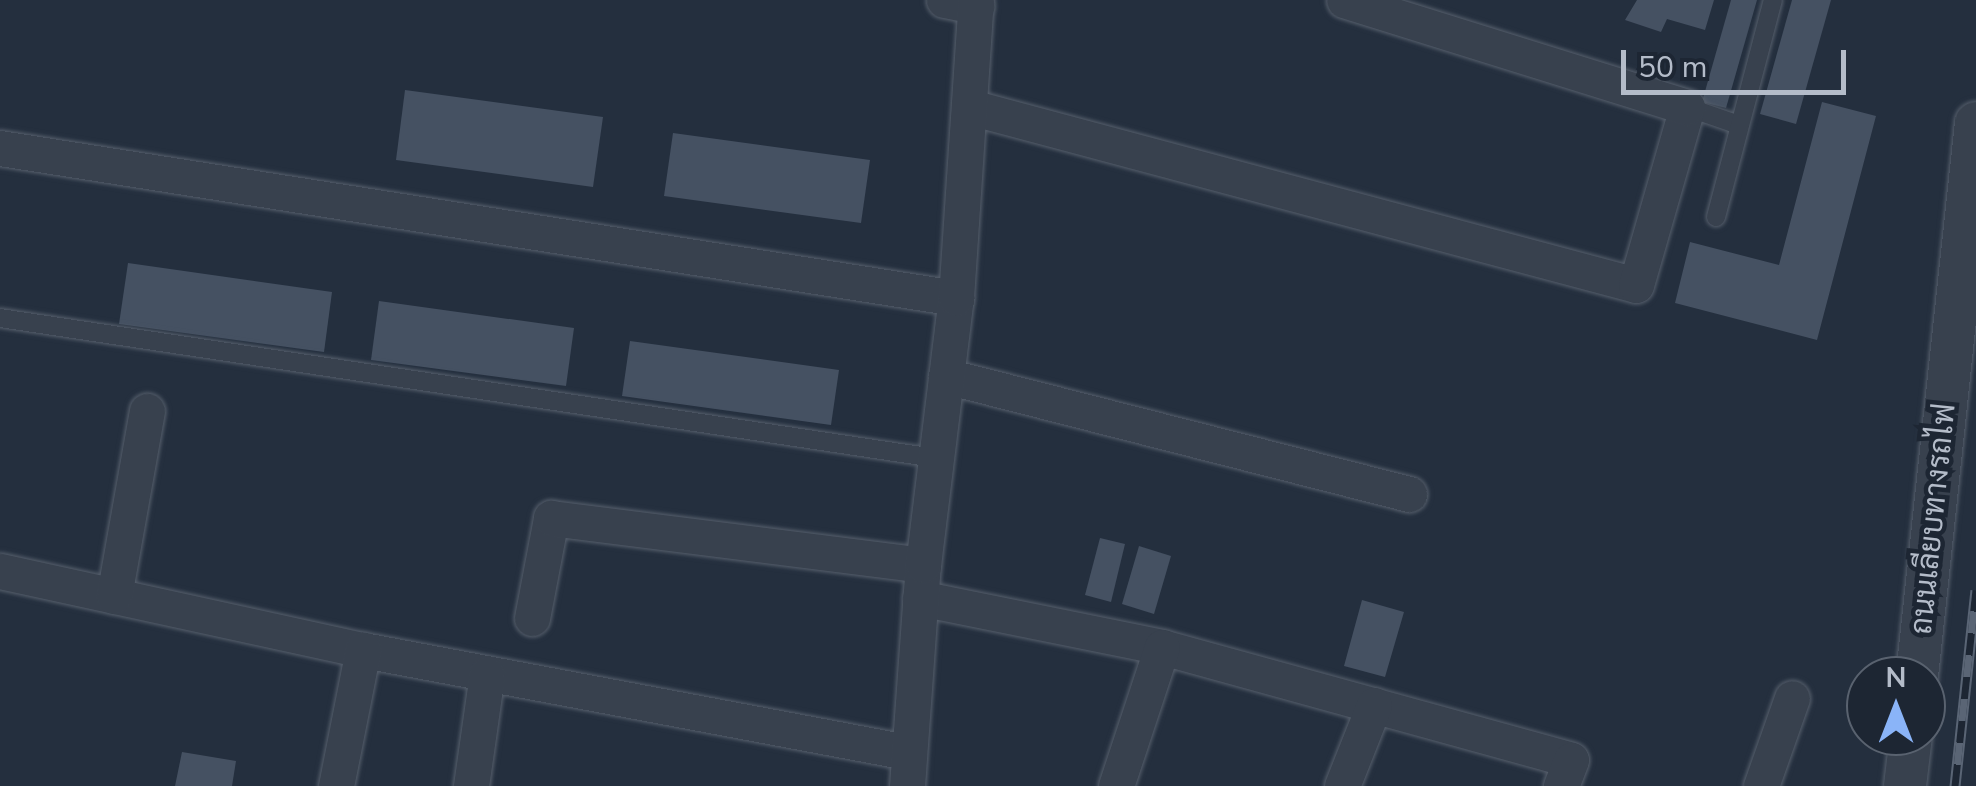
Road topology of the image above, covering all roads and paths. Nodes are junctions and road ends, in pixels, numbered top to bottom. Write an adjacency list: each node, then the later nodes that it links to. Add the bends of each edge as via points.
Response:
1 (1344, 0): 4 (street)
2 (1774, 0): 8 (lane)
3 (965, 2): 5 (street)
4 (1434, 14): 6 (street)
5 (970, 107): 6 (street, via 1636,285); 11 (street)
6 (1687, 108): 8 (lane)
7 (1976, 123): 23 (street, ถนนเลียบทางรถไฟ)
8 (1739, 125): 10 (lane)
9 (0, 148): 11 (street)
10 (1716, 216)
11 (956, 298): 13 (street)
12 (0, 318): 15 (lane)
13 (946, 376): 15 (street); 16 (street)
14 (147, 411): 19 (street)
15 (936, 458): 18 (street)
16 (1409, 494)
17 (0, 572): 19 (street)
18 (922, 581): 20 (street, via 551,518); 21 (street); 28 (street)
19 (114, 596): 22 (street)
20 (532, 618)
21 (1162, 648): 26 (street); 31 (street)
22 (363, 650): 24 (street); 29 (street)
23 (1919, 656)
24 (488, 674): 28 (street); 30 (street)
25 (1792, 698): 34 (street)
26 (1374, 705): 32 (street); 33 (street, via 1571,760)
27 (1909, 756): 35 (street)
28 (907, 769)
29 (336, 786)
30 (471, 786)
31 (1116, 786)
32 (1342, 786)
33 (1562, 786)
34 (1761, 786)
35 (1905, 786)

